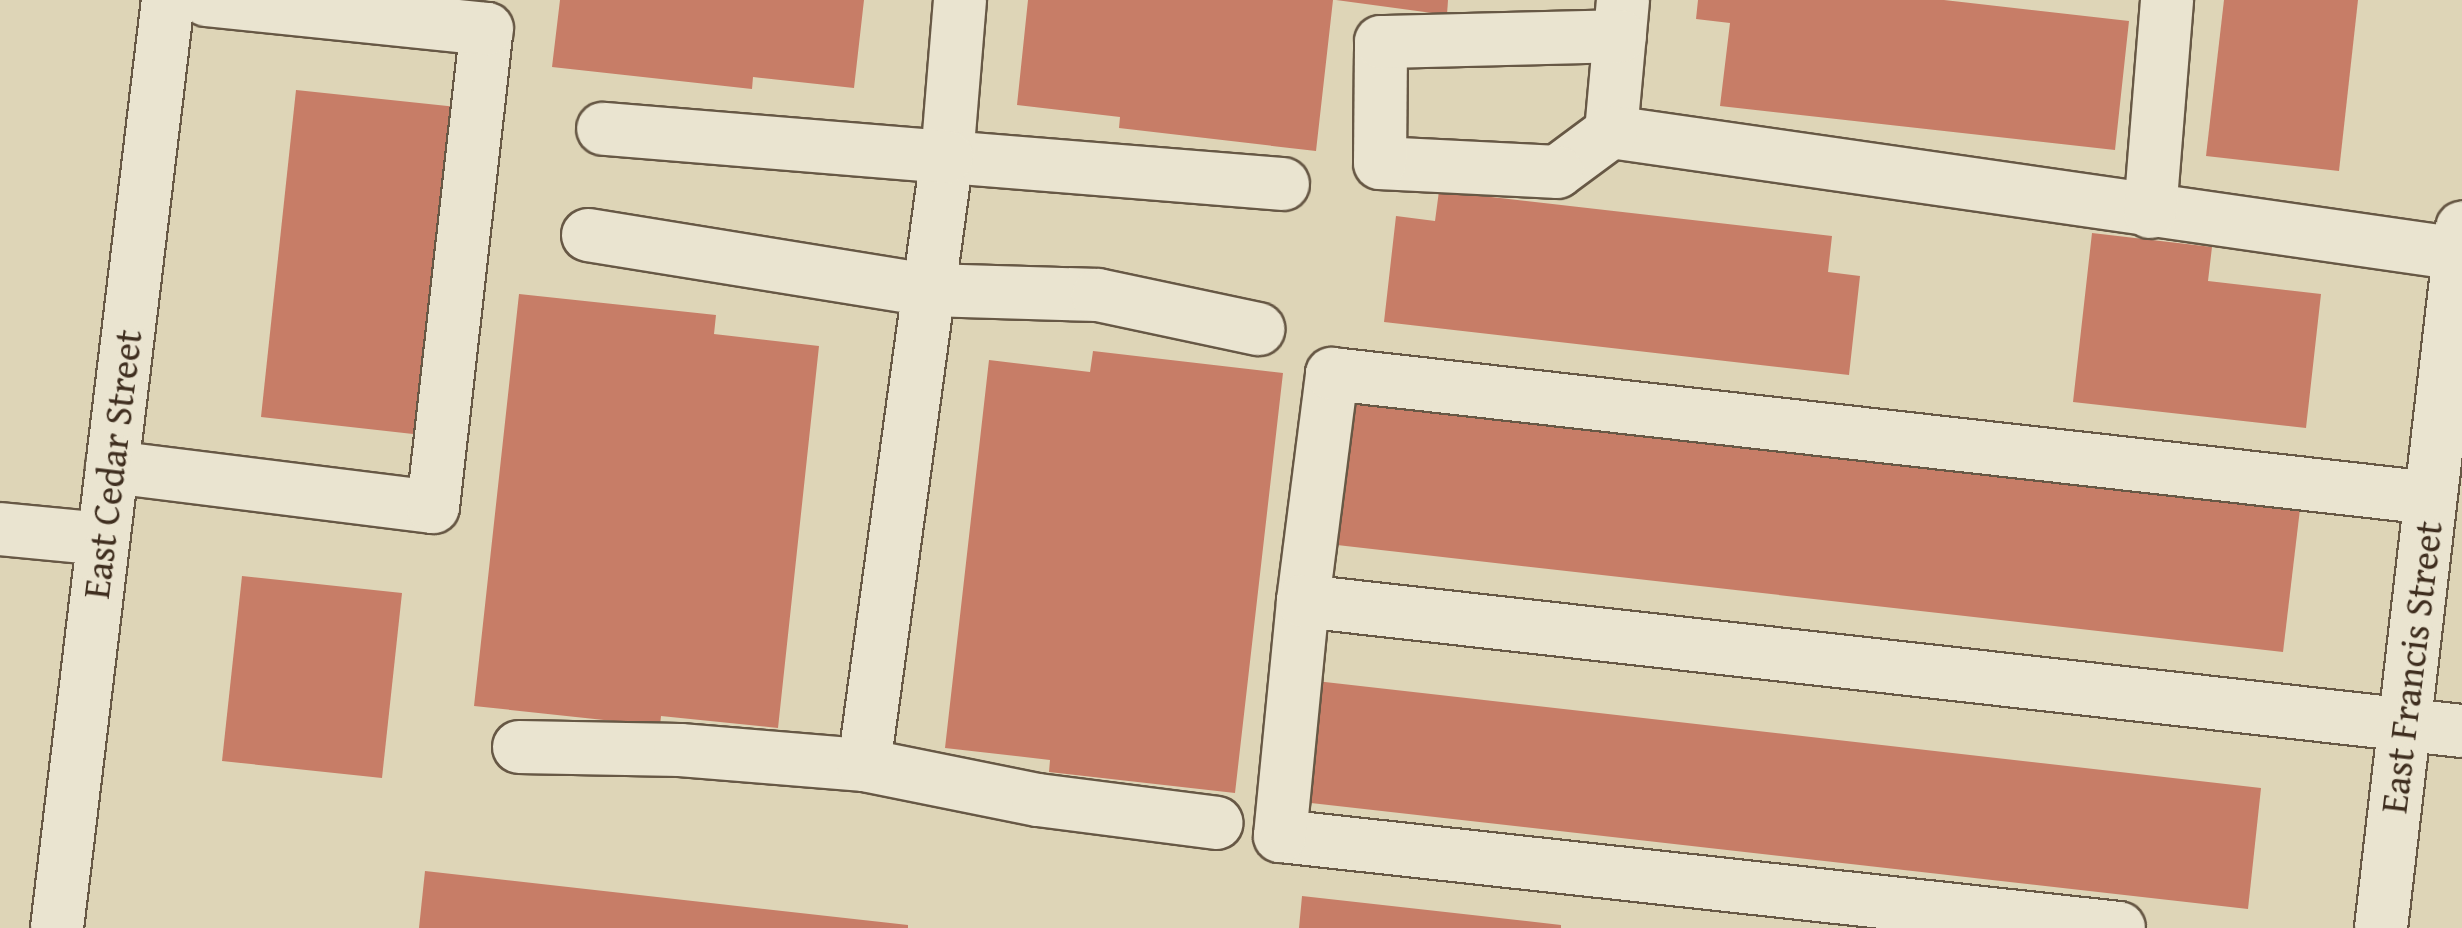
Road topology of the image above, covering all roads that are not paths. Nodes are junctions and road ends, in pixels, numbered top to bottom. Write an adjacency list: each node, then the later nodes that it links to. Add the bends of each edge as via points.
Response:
1 (168, 0): 17 (street, East Cedar Street)
2 (206, 0): 5 (street)
3 (960, 0): 9 (street)
4 (2167, 0): 11 (street)
5 (489, 15): 17 (street, via 432,507)
6 (1621, 18): 8 (street); 8 (street, via 1381,42 1380,162 1557,172)
7 (603, 129): 9 (street)
8 (1611, 132): 11 (street)
9 (947, 157): 10 (street); 14 (street)
10 (1284, 184)
11 (2150, 212): 13 (street)
12 (588, 235): 14 (street)
13 (2460, 241): 16 (street, East Francis Street)
14 (929, 290): 15 (street, via 1098,295); 25 (street)
15 (1258, 329)
16 (2453, 375): 18 (street, East Francis Street)
17 (112, 467): 20 (street, East Cedar Street)
18 (2430, 498): 21 (street, via 1332,374); 22 (street, East Francis Street)
19 (0, 529): 20 (street)
20 (103, 539): 27 (street, East Cedar Street)
21 (1303, 601): 22 (street); 28 (street, via 1280,836)
22 (2404, 725): 23 (street); 29 (street, East Francis Street)
23 (2462, 732)
24 (519, 747): 25 (street, via 680,750)
25 (864, 765): 26 (street, via 1038,800)
26 (1216, 822)
27 (57, 928)
28 (2119, 928)
29 (2380, 928)

